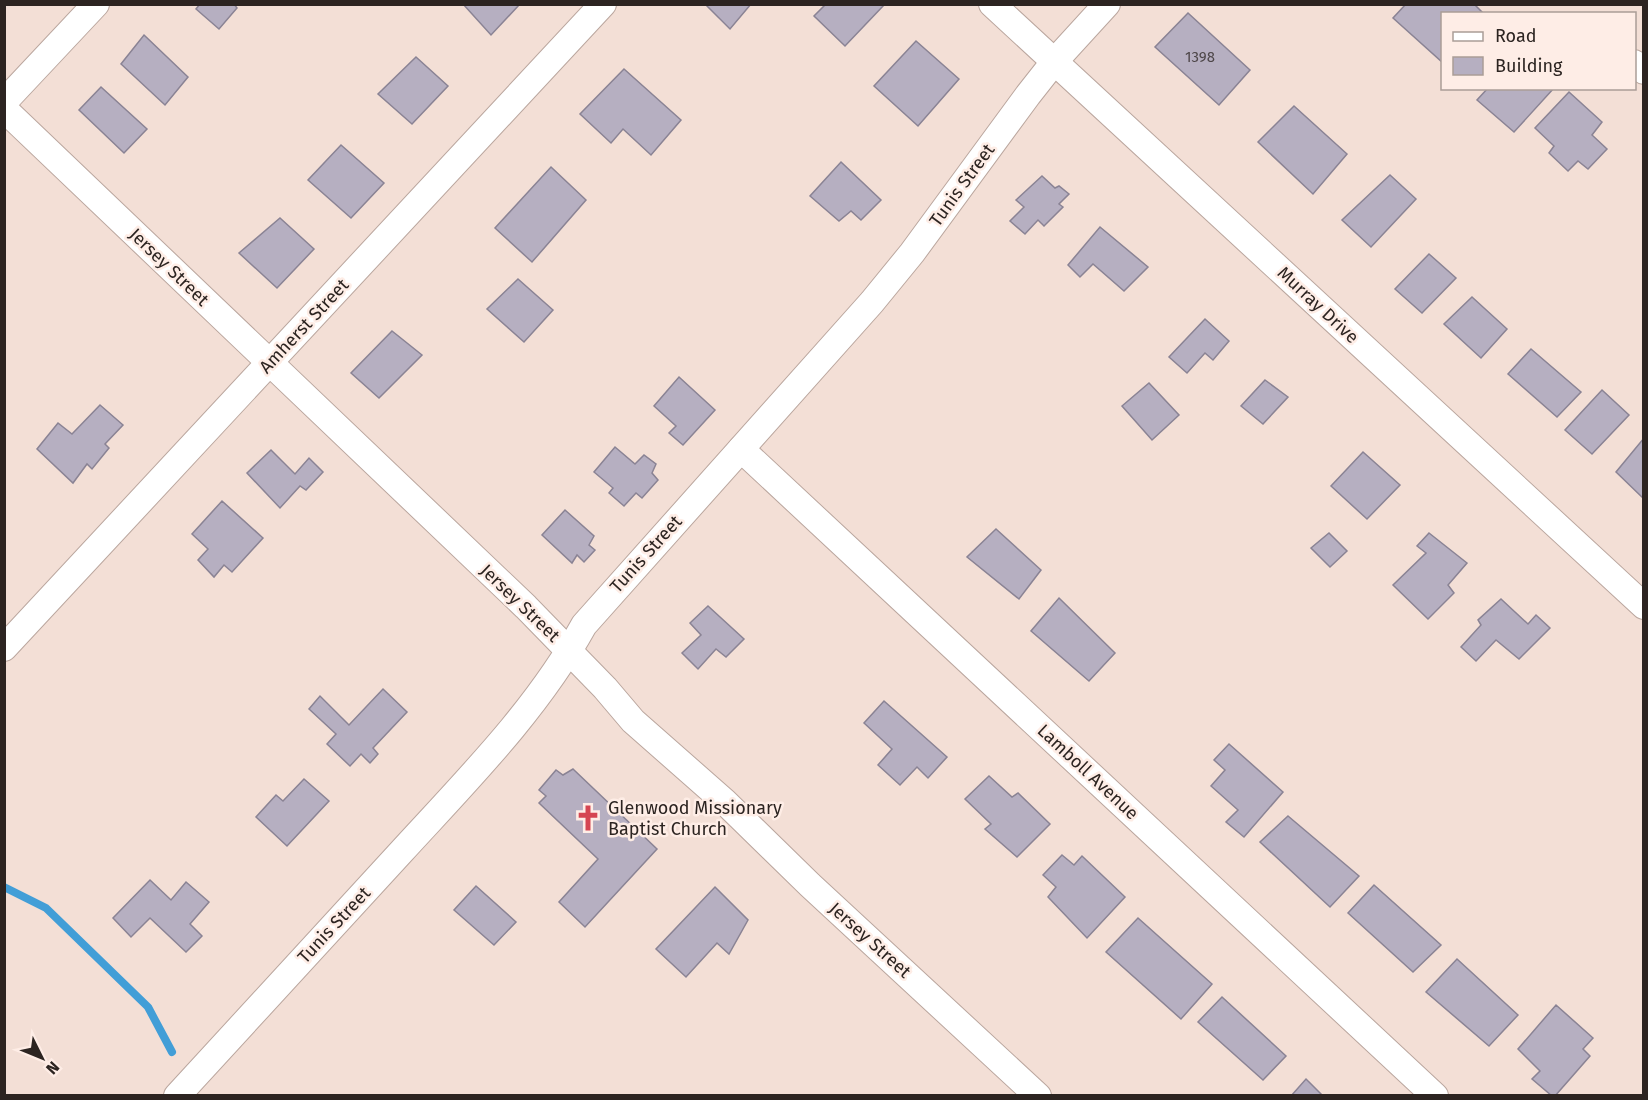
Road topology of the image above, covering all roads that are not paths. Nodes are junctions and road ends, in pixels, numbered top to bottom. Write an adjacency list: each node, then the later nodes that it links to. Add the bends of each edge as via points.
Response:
1 (96, 4): 6 (street)
2 (603, 4): 8 (street, Amherst Street)
3 (992, 4): 5 (street, Murray Drive)
4 (1107, 4): 5 (street, Tunis Street)
5 (1054, 62): 9 (street, Tunis Street, via 912,253); 10 (street, Murray Drive)
6 (4, 102)
7 (4, 109): 8 (street, Jersey Street)
8 (270, 363): 11 (street, Amherst Street); 12 (street, Jersey Street)
9 (741, 449): 12 (street, Tunis Street, via 584,625); 15 (street, Lamboll Avenue)
10 (1642, 601)
11 (4, 648)
12 (569, 651): 13 (street, Tunis Street, via 534,701 469,778); 14 (street, Jersey Street, via 633,721)
13 (177, 1095)
14 (1038, 1095)
15 (1435, 1095)

